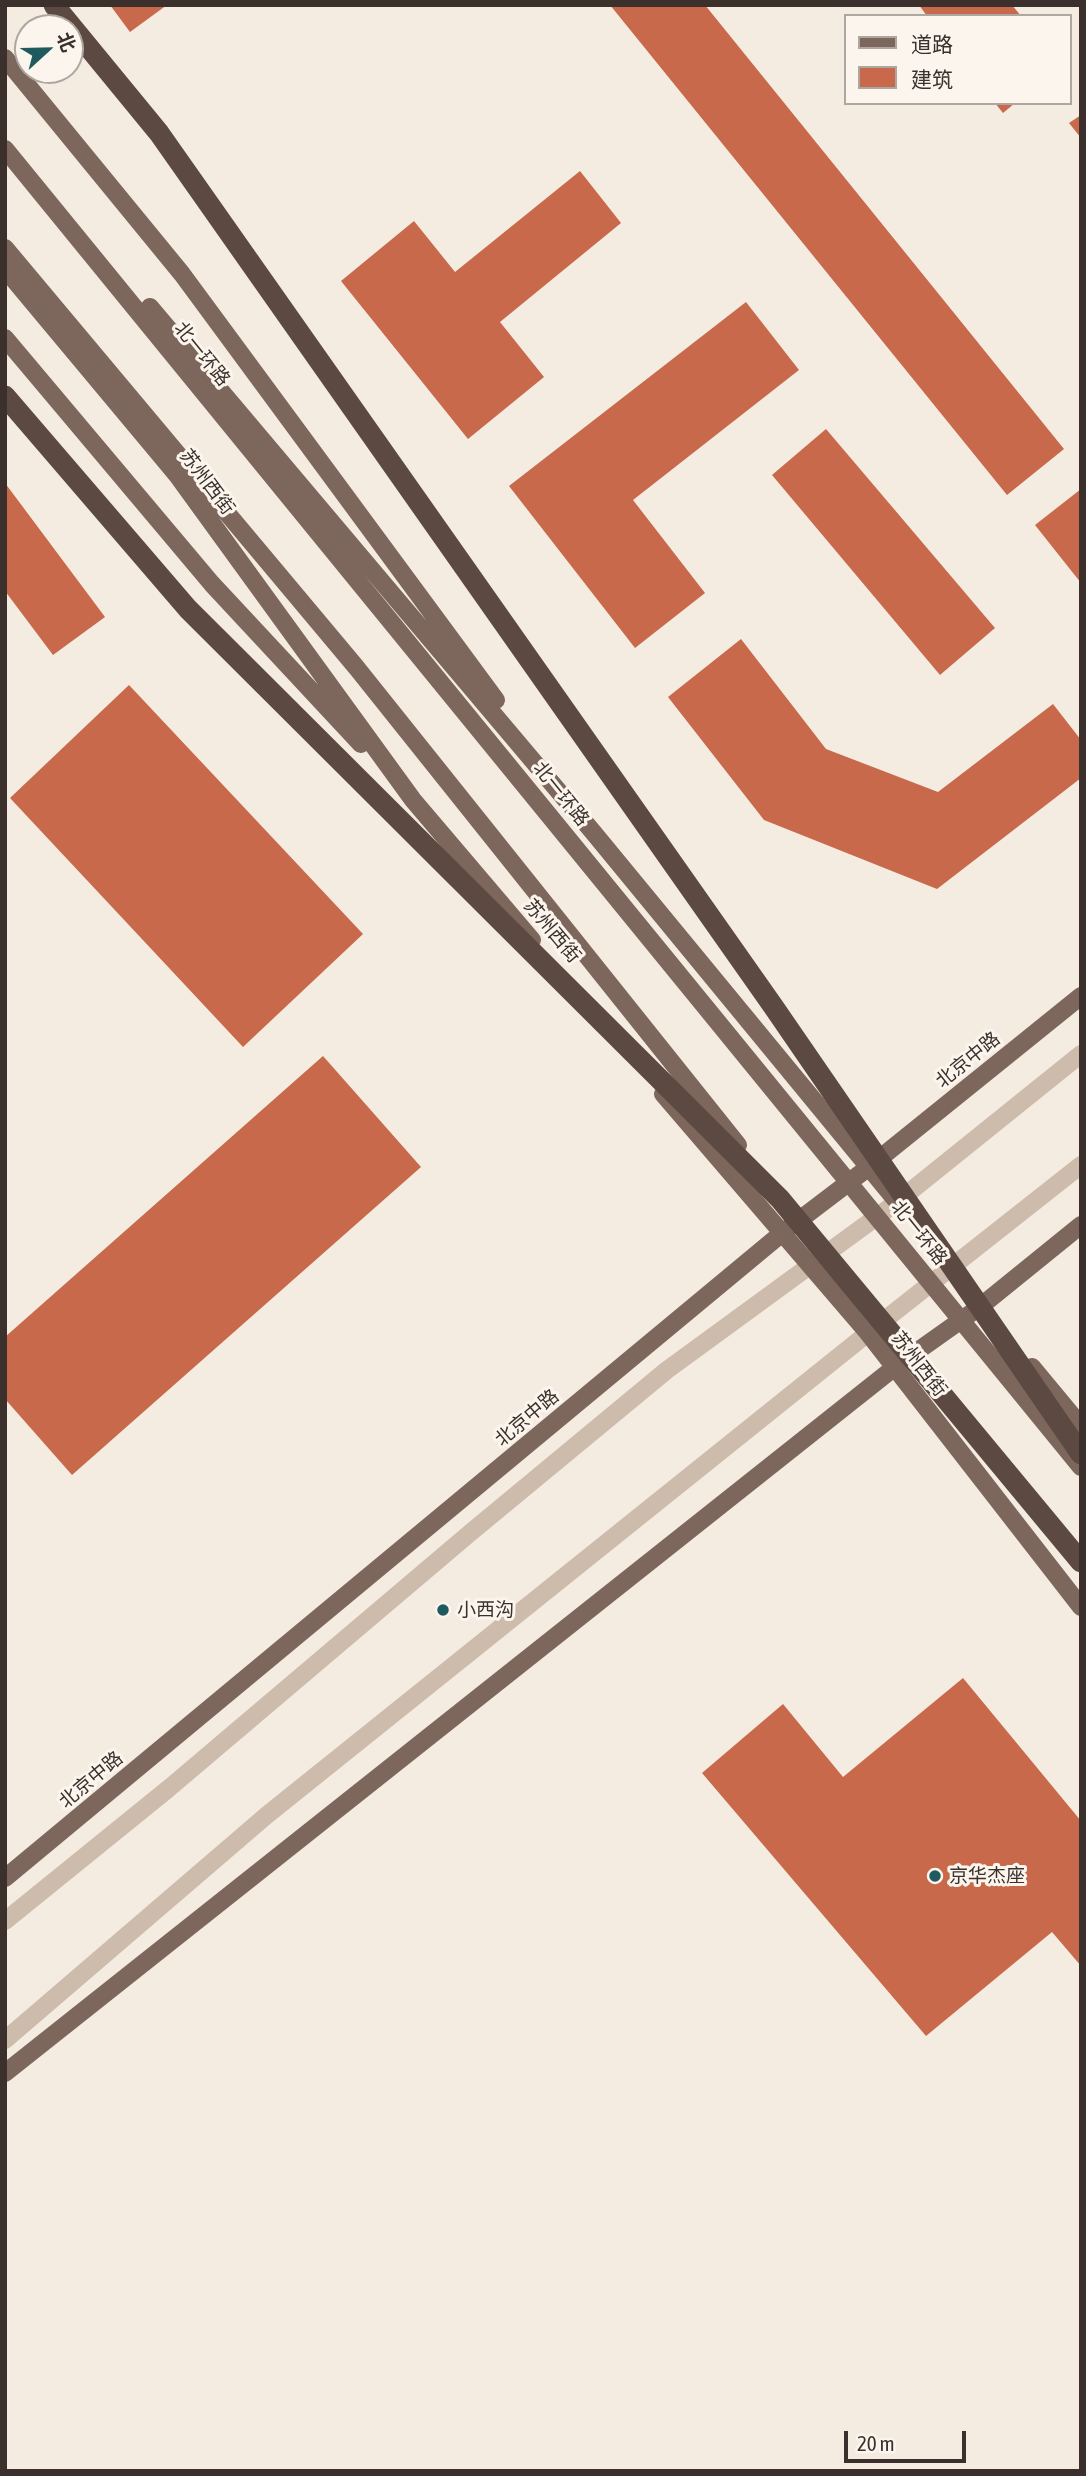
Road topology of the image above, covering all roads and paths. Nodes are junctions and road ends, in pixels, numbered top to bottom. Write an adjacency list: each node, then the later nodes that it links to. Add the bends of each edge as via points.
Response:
1 (54, 5): 25 (highway, via 159,132 773,1006)
2 (5, 58): 10 (main road, via 182,274)
3 (5, 136): 10 (main road)
4 (5, 149): 26 (main road, 北一环路)
5 (5, 248): 15 (main road, via 356,667)
6 (5, 270): 9 (main road, 苏州西街, via 177,475)
7 (5, 338): 9 (main road, via 212,584)
8 (5, 396): 15 (highway, via 188,609)
9 (413, 800): 18 (main road, 苏州西街)
10 (593, 832): 14 (main road)
11 (1081, 996): 14 (main road, 北京中路)
12 (1081, 1054): 16 (lane)
13 (1081, 1165): 20 (lane)
14 (869, 1167): 16 (main road); 18 (main road, 北京中路)
15 (780, 1199): 27 (highway)
16 (897, 1202): 19 (lane); 20 (main road)
17 (1081, 1225): 21 (main road)
18 (781, 1234): 19 (main road, 苏州西街); 29 (main road, 北京中路)
19 (809, 1265): 22 (main road, 苏州西街); 30 (lane, via 667,1370)
20 (951, 1268): 21 (main road); 22 (lane)
21 (981, 1306): 23 (main road); 24 (main road)
22 (868, 1333): 23 (main road, 苏州西街); 31 (lane, via 267,1815)
23 (895, 1367): 28 (main road, 苏州西街); 32 (main road)
24 (1081, 1426)
25 (1081, 1454)
26 (1081, 1467)
27 (1081, 1562)
28 (1081, 1607)
29 (5, 1878)
30 (5, 1921)
31 (5, 2040)
32 (5, 2073)

